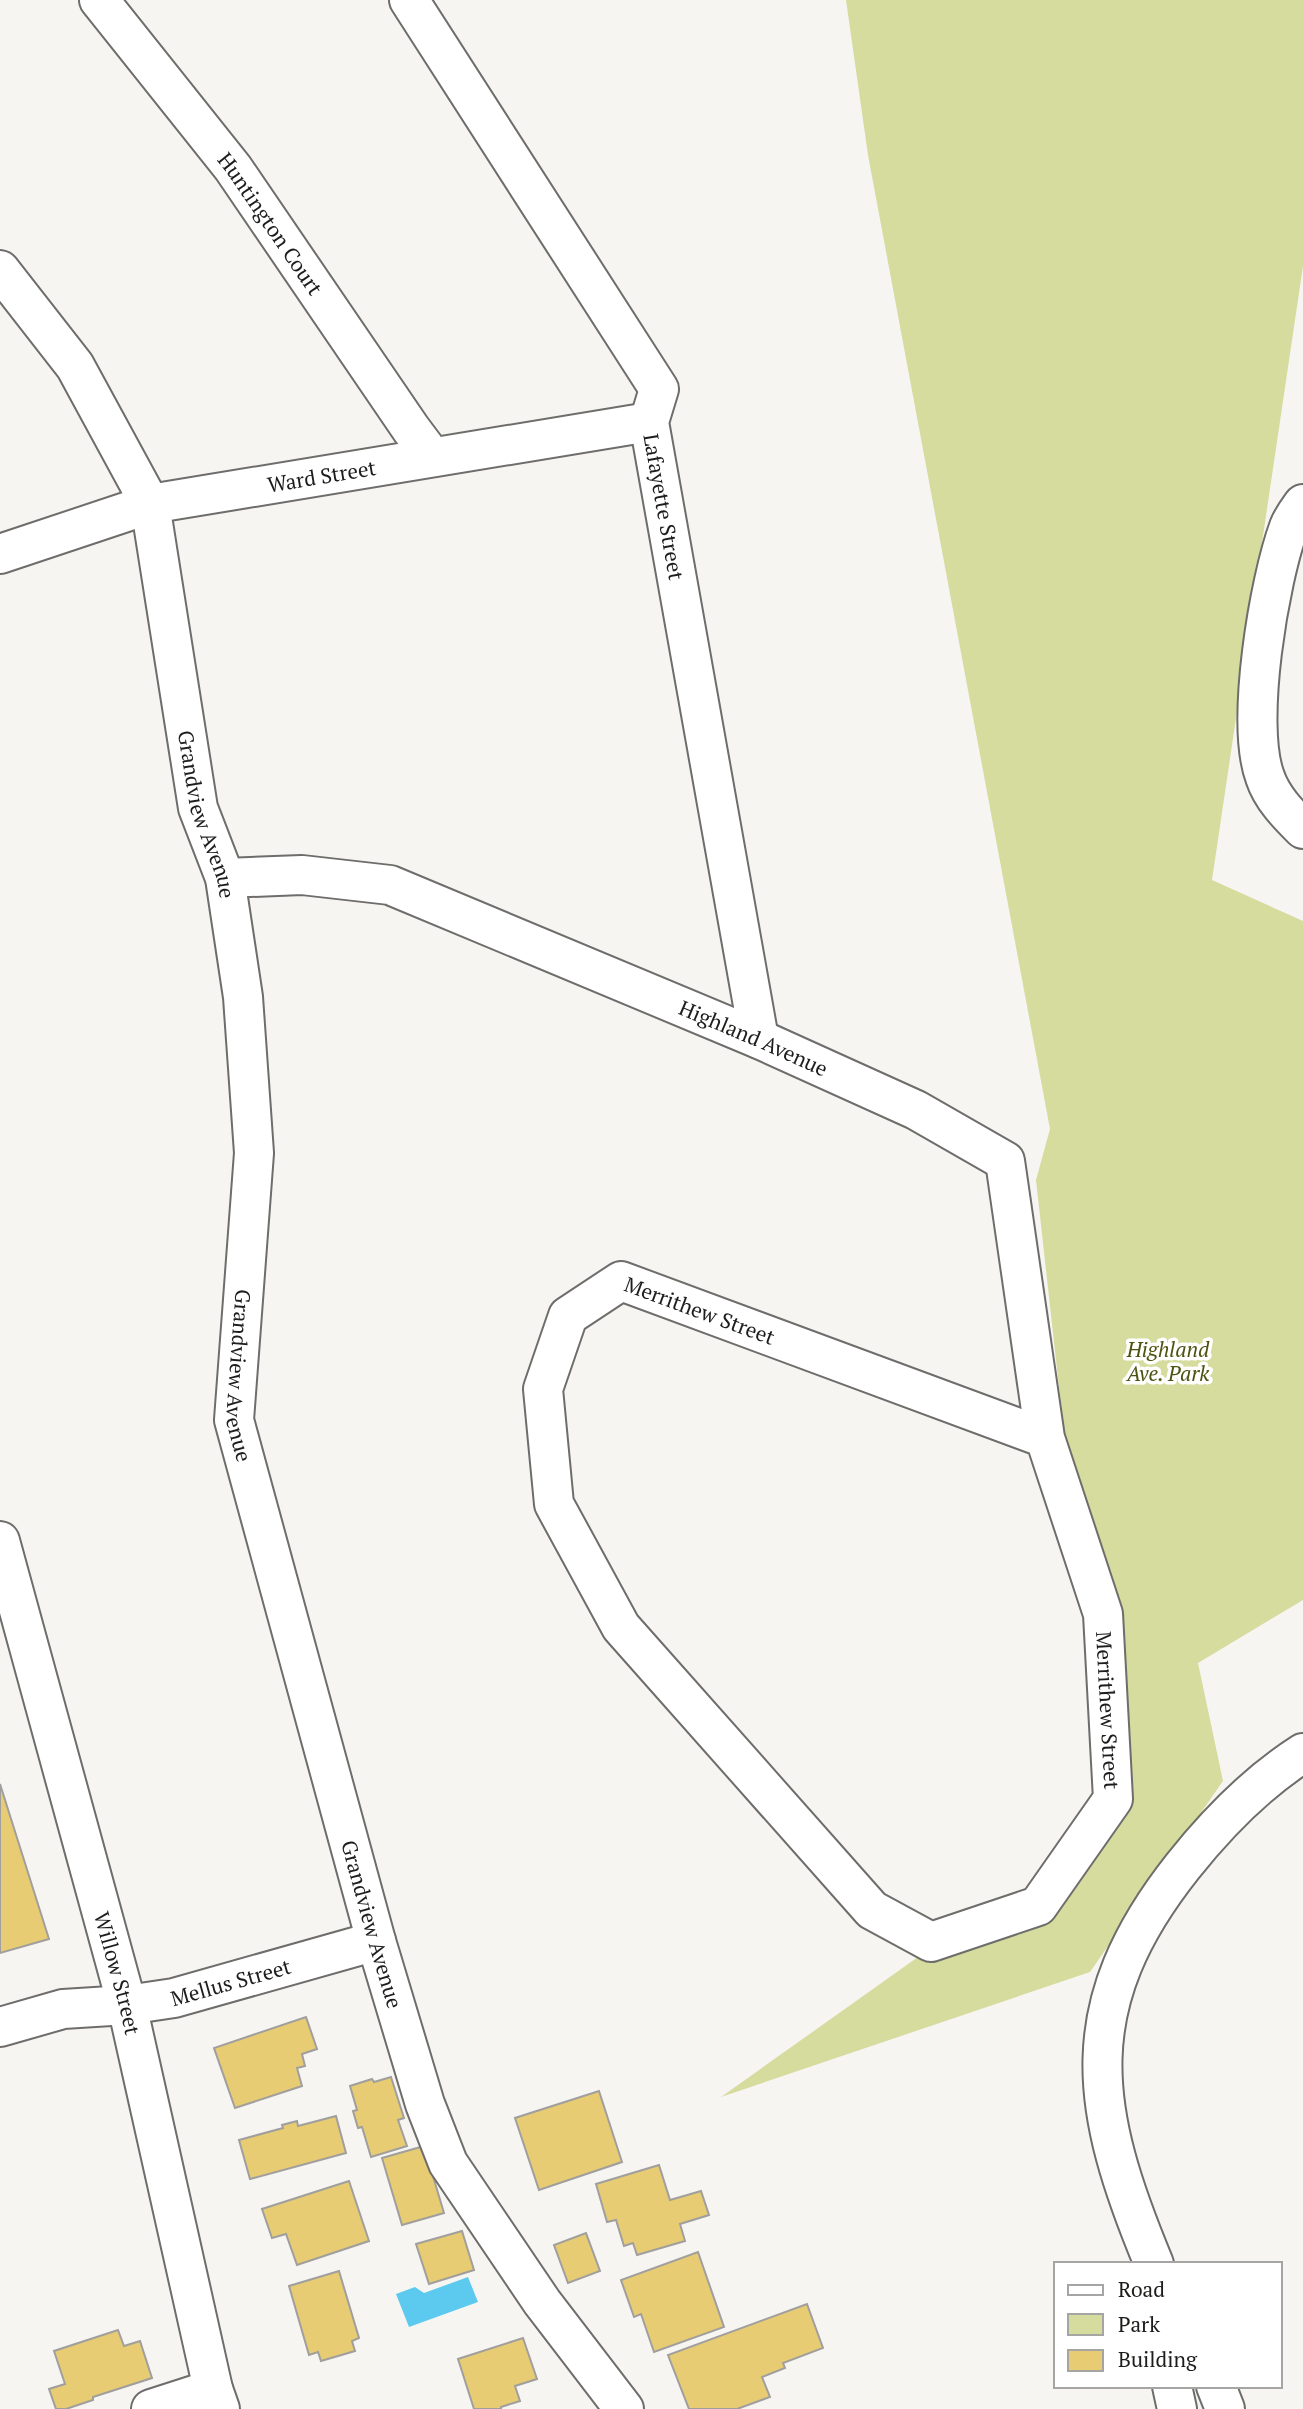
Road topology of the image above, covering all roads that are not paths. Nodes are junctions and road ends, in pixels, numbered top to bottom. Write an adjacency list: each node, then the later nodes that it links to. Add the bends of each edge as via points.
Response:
1 (99, 0): 5 (street, Huntington Court, via 233,168)
2 (409, 0): 4 (street, Lafayette Street, via 659,389)
3 (0, 270): 6 (street, Grandview Avenue, via 75,366)
4 (649, 422): 5 (street, Ward Street); 11 (street, Lafayette Street)
5 (432, 457): 6 (street, Ward Street)
6 (150, 504): 8 (street, Ward Street); 10 (street, Grandview Avenue, via 198,808)
7 (1303, 504): 9 (street, via 1280,553 1270,601 1258,690 1258,731 1265,779 1282,808)
8 (0, 554)
9 (1303, 829)
10 (225, 878): 11 (street, Highland Avenue, via 302,875 390,885); 15 (street, Grandview Avenue, via 243,998 254,1153 234,1420)
11 (759, 1039): 12 (street, Highland Avenue, via 916,1110 1005,1161)
12 (1045, 1438): 12 (street, Merrithew Street, via 621,1281 568,1316 543,1389 554,1504 621,1627 872,1910 931,1942 1038,1906 1112,1799 1103,1614)
13 (0, 1541): 16 (street, Willow Street)
14 (1303, 1753): 18 (street, via 1277,1770 1206,1836 1139,1928 1117,1975 1104,2023 1103,2100 1116,2159)
15 (376, 1941): 16 (street, Mellus Street, via 173,1998); 23 (street, Grandview Avenue, via 425,2104 448,2163 542,2302)
16 (127, 2005): 17 (street, Mellus Street, via 63,2009); 21 (street, Willow Street)
17 (0, 2027)
18 (1153, 2262)
19 (1172, 2388): 24 (street)
20 (1217, 2388): 25 (street)
21 (216, 2399): 22 (street)
22 (151, 2409)
23 (624, 2409)
24 (1177, 2409)
25 (1226, 2409)

